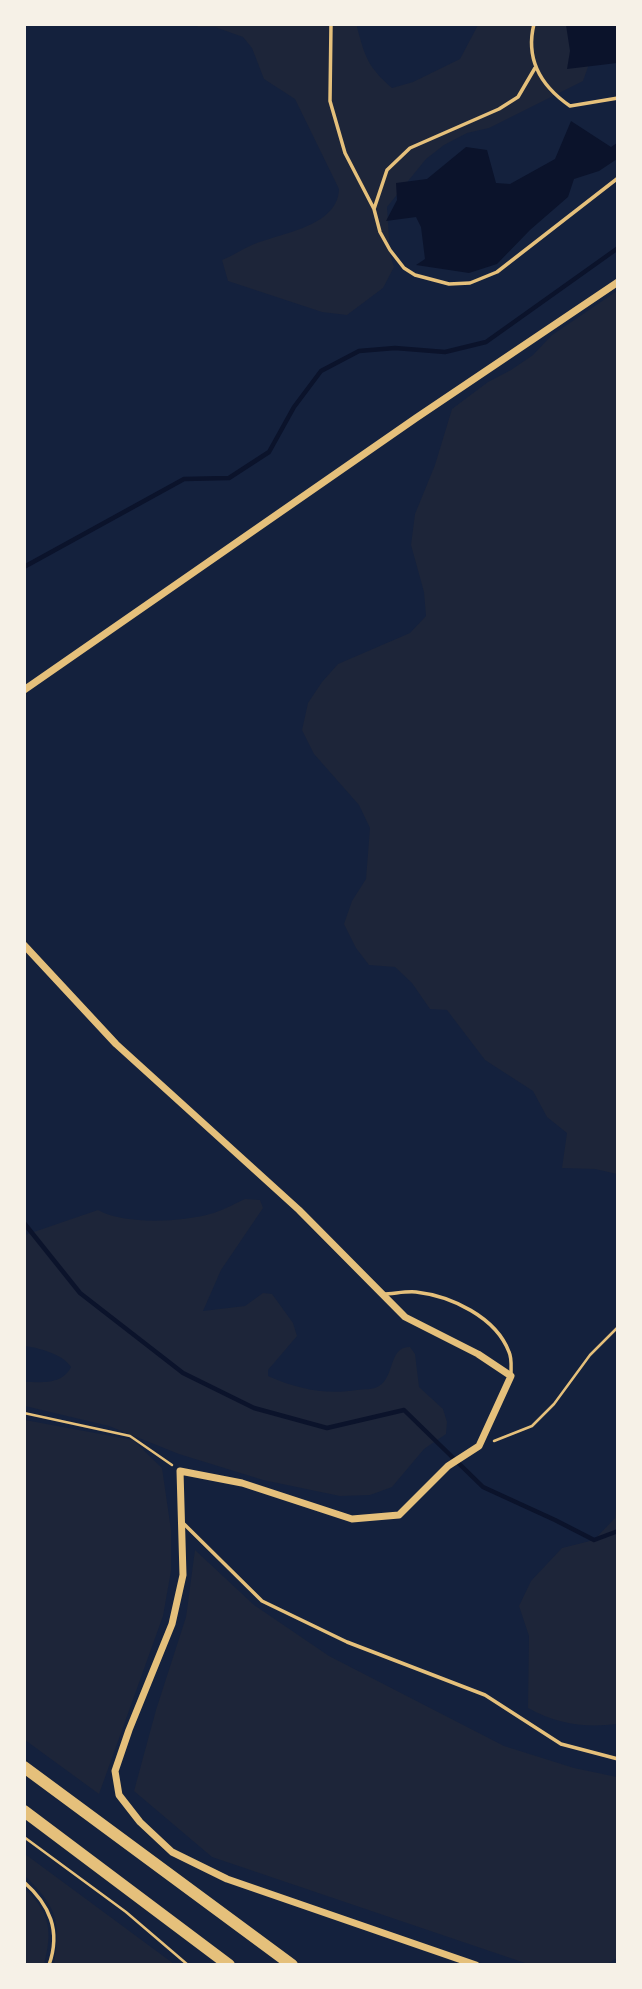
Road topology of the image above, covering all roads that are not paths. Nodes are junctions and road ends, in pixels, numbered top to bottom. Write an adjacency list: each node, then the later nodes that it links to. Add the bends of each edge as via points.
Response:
1 (331, 24): 6 (lane, via 330,101 345,153)
2 (534, 24): 3 (lane, via 530,53)
3 (535, 68): 4 (lane, via 570,106); 6 (lane, via 518,97 410,148 387,170)
4 (618, 98)
5 (618, 178): 6 (lane, via 497,272 470,283 449,284 404,268 380,232)
6 (374, 209)
7 (618, 282): 8 (street)
8 (24, 690)
9 (24, 945): 10 (street, via 116,1044 299,1210)
10 (383, 1294): 11 (street, via 405,1317); 11 (lane, via 415,1292 445,1299 483,1317 510,1353)
11 (511, 1376): 12 (street, via 479,1446 448,1466 399,1515 352,1519 242,1483 180,1471)
12 (182, 1522): 13 (lane, via 261,1601 347,1642 485,1695 561,1744); 20 (street, via 183,1575 172,1624 115,1771 119,1795 172,1852 227,1880)
13 (618, 1759)
14 (24, 1767): 19 (main road)
15 (24, 1811): 18 (main road)
16 (24, 1882): 17 (lane, via 38,1894 54,1926)
17 (48, 1965)
18 (229, 1965)
19 (292, 1965)
20 (476, 1965)

